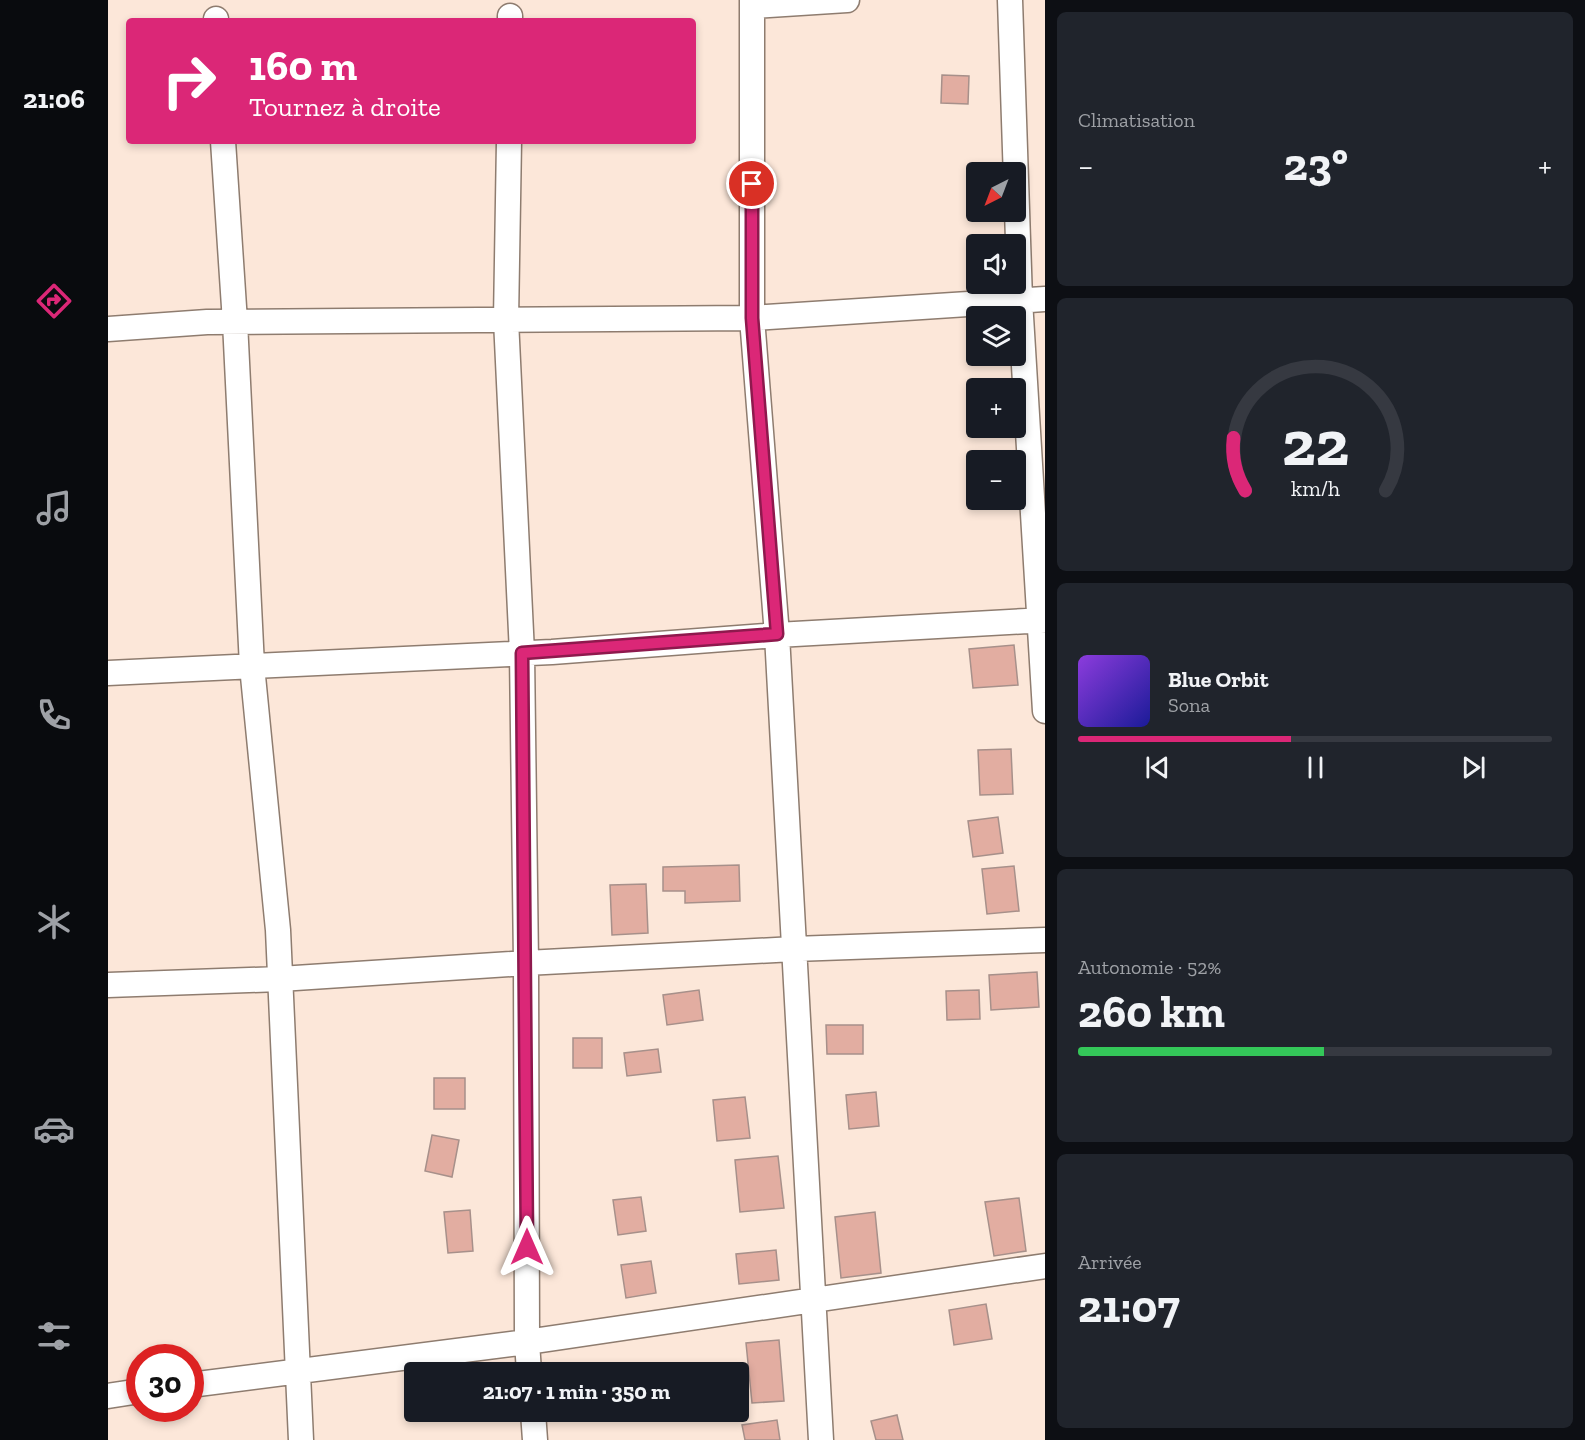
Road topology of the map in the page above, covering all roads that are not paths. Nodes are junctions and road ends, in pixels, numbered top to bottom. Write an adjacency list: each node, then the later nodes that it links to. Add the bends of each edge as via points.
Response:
1 (847, 0): 3 (street)
2 (1010, 0): 7 (street)
3 (752, 3): 8 (street)
4 (223, 144): 10 (street)
5 (509, 144): 9 (street)
6 (1045, 299): 7 (street)
7 (1020, 300): 8 (street); 12 (street)
8 (752, 318): 9 (street); 13 (street)
9 (506, 320): 10 (street); 14 (street)
10 (235, 322): 11 (street); 15 (street)
11 (108, 329)
12 (1043, 620): 13 (street); 17 (street)
13 (777, 634): 14 (street); 19 (street)
14 (522, 653): 15 (street); 20 (street)
15 (252, 666): 16 (street); 21 (street)
16 (108, 673)
17 (1045, 711)
18 (1045, 940): 19 (street)
19 (794, 949): 20 (street); 24 (street)
20 (526, 963): 21 (street); 25 (street)
21 (280, 979): 22 (street); 27 (street)
22 (108, 985)
23 (1045, 1266): 24 (street)
24 (814, 1300): 25 (street); 34 (street)
25 (527, 1342): 26 (street); 27 (street)
26 (528, 1362)
27 (298, 1371): 28 (street); 32 (street)
28 (204, 1383)
29 (126, 1393): 30 (street)
30 (108, 1395)
31 (534, 1422): 33 (street)
32 (301, 1440)
33 (535, 1440)
34 (821, 1440)

